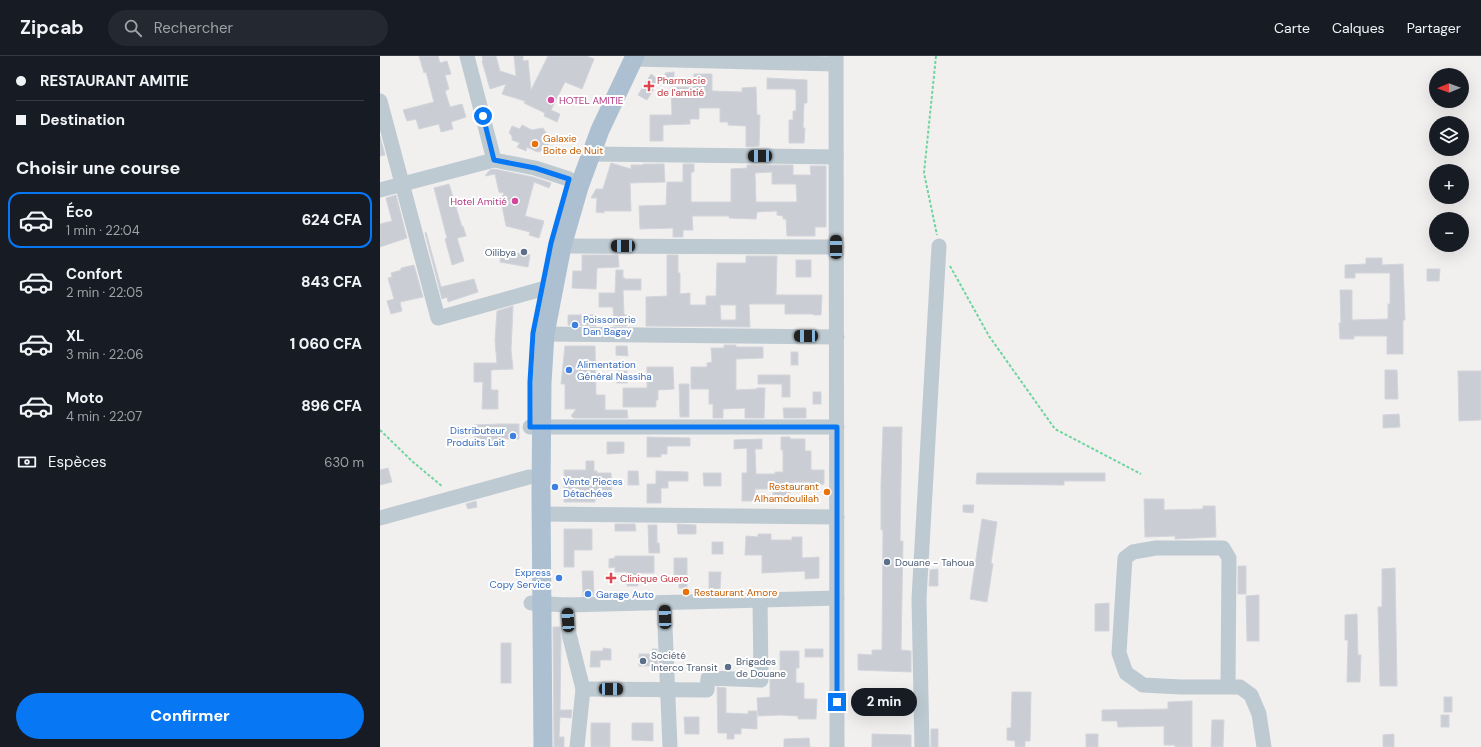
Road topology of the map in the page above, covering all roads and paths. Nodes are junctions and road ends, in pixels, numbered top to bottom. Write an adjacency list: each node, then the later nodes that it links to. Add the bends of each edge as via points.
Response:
1 (467, 56): 8 (street)
2 (936, 56): 13 (path, via 924,173)
3 (630, 57): 4 (street); 6 (main road); 9 (main road, via 589,126)
4 (836, 60): 7 (street)
5 (380, 101): 10 (street)
6 (591, 154): 7 (street); 12 (main road)
7 (836, 157): 14 (street)
8 (494, 160): 9 (street, via 535,168); 10 (street)
9 (569, 179): 15 (main road, via 551,243)
10 (402, 184): 11 (street); 15 (street, via 438,318)
11 (380, 190)
12 (562, 246): 14 (street); 16 (main road)
13 (939, 246): 21 (path, via 989,336 1055,429); 40 (street, via 919,599)
14 (836, 247): 17 (street)
15 (542, 289): 18 (main road, via 532,342)
16 (545, 334): 17 (street); 18 (main road)
17 (837, 337): 19 (street)
18 (536, 427): 19 (street); 22 (main road); 24 (main road)
19 (837, 427): 25 (street)
20 (380, 430): 23 (path)
21 (1141, 474)
22 (529, 477): 23 (street); 29 (main road)
23 (454, 497): 26 (street)
24 (542, 514): 25 (street); 29 (main road)
25 (837, 517): 27 (street)
26 (380, 518)
27 (837, 598): 28 (street); 39 (street)
28 (760, 600): 30 (street); 34 (street, via 761,680 708,678 707,690)
29 (537, 603): 31 (street); 35 (main road); 36 (main road)
30 (664, 603): 31 (street); 34 (street)
31 (567, 605): 33 (street, via 569,634)
32 (1228, 687): 32 (street, via 1143,685 1126,673 1120,653 1125,558 1134,552 1156,548 1224,548 1229,558); 41 (street, via 1240,687 1251,695 1259,714)
33 (583, 689): 34 (street); 37 (street)
34 (668, 690): 38 (street)
35 (531, 747)
36 (543, 747)
37 (577, 747)
38 (670, 747)
39 (837, 747)
40 (922, 747)
41 (1264, 747)

